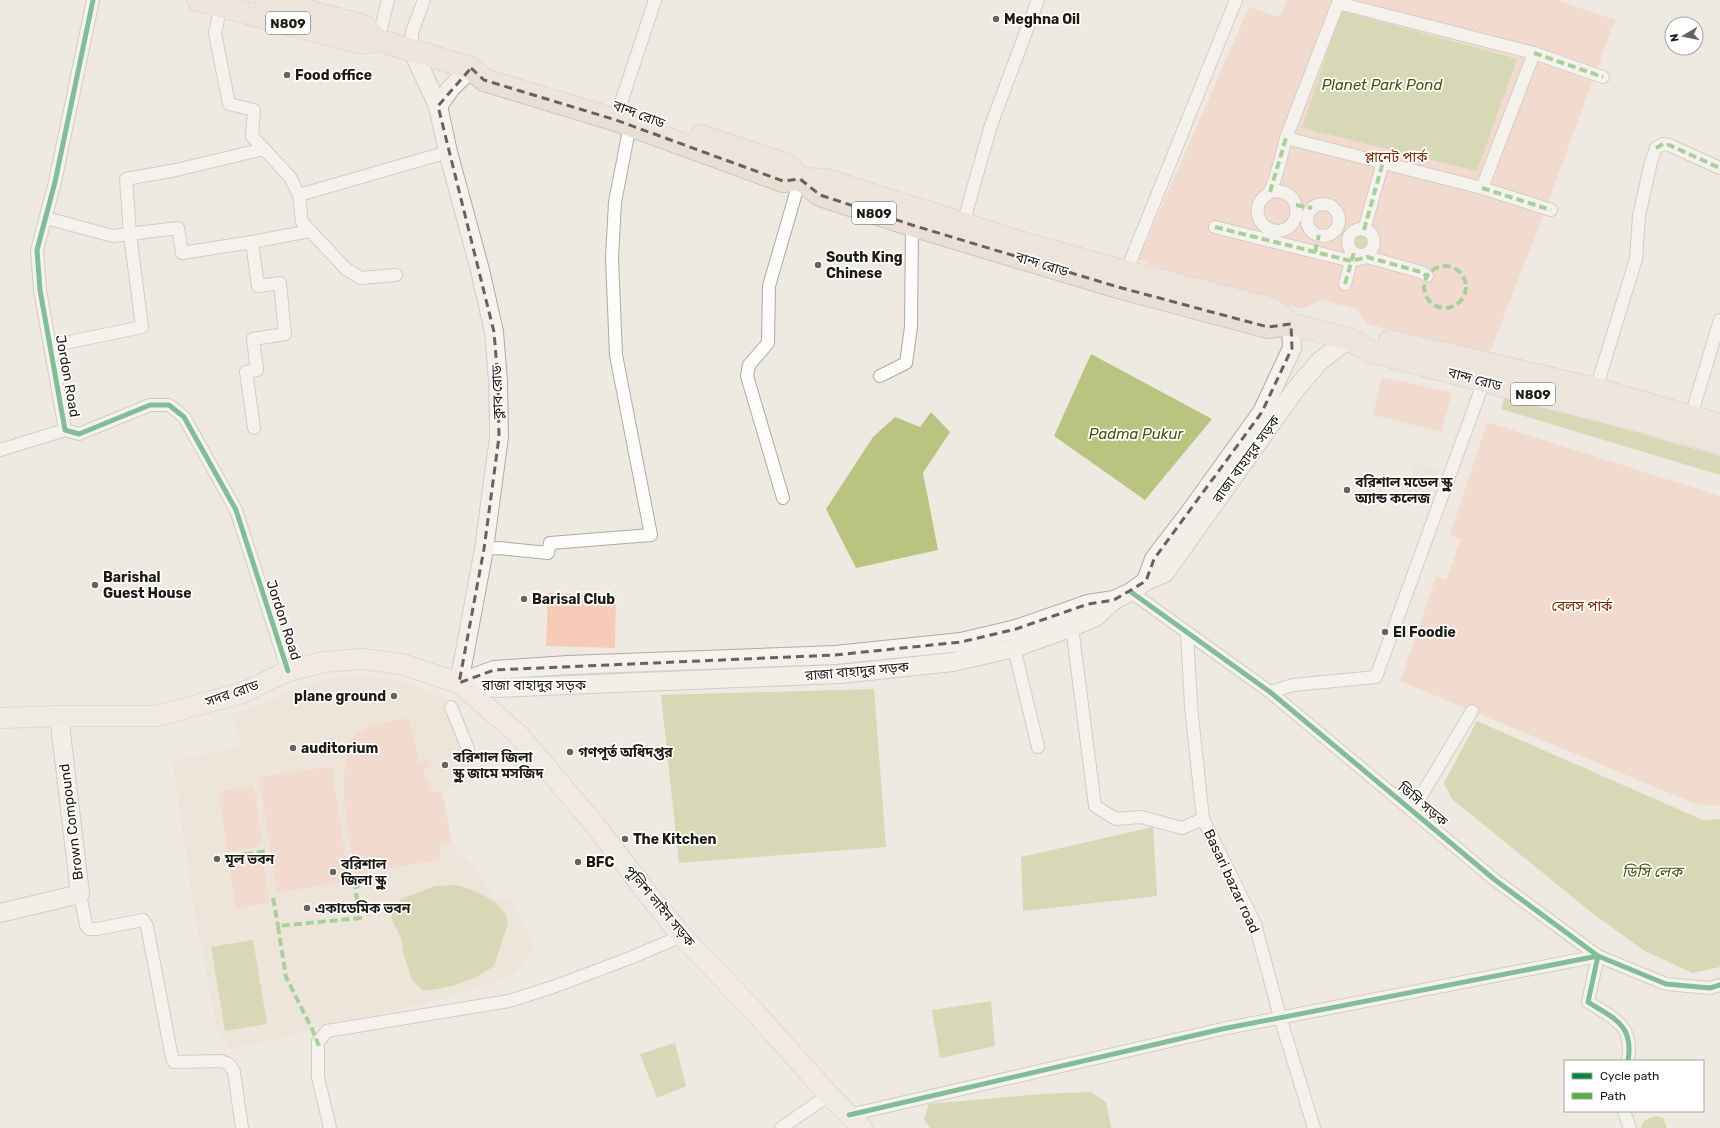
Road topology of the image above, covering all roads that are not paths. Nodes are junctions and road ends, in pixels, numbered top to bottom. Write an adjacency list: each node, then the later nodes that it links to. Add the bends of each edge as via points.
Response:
1 (93, 0): 30 (street, Jordon Road)
2 (198, 0): 9 (highway, বান্দ রোড / N809)
3 (267, 0): 10 (highway, বান্দ রোড / N809, via 364,26)
4 (388, 0): 10 (street)
5 (424, 0): 11 (street, via 412,32)
6 (655, 0): 16 (street)
7 (1038, 0): 31 (street, via 991,125)
8 (1236, 0): 41 (street)
9 (221, 5): 10 (highway, বান্দ রোড / N809, via 361,44); 19 (street, via 215,33 229,104 254,110 252,136)
10 (378, 40): 11 (highway, বান্দ রোড / N809)
11 (412, 50): 13 (highway, বান্দ রোড / N809); 15 (main road, ক্লাব রোড)
12 (1534, 53): 14 (street); 18 (street, via 1338,3); 24 (street)
13 (471, 68): 15 (main road, via 450,89); 16 (highway, বান্দ রোড / N809, via 488,65); 17 (highway, বান্দ রোড / N809, via 484,80)
14 (1602, 77)
15 (438, 106): 20 (main road, ক্লাব রোড)
16 (620, 106): 23 (highway, বান্দ রোড / N809, via 788,166)
17 (630, 125): 23 (highway, বান্দ রোড / N809, via 782,181); 59 (street, via 615,202 612,258 616,355 652,535 550,543 548,553)
18 (1286, 138): 21 (street); 25 (street)
19 (264, 149): 26 (street, via 290,177); 36 (street, via 126,179)
20 (448, 152): 26 (street); 59 (main road, ক্লাব রোড, via 494,332 499,437)
21 (1383, 162): 24 (street); 34 (street)
22 (1720, 168): 51 (street, via 1669,144 1656,148 1639,216 1636,259)
23 (800, 179): 31 (highway, বান্দ রোড / N809, via 826,180); 32 (highway, বান্দ রোড / N809, via 820,195); 58 (street, via 769,286 768,344 749,365 747,376)
24 (1482, 188): 29 (street)
25 (1270, 192): 27 (street, via 1283,191); 27 (street, via 1260,201 1257,213 1263,225 1269,229 1275,231 1288,228 1296,218)
26 (299, 195): 35 (street, via 302,222)
27 (1296, 205): 28 (street)
28 (1312, 208): 37 (street, via 1308,223 1312,232); 37 (street, via 1326,204 1338,213 1339,224 1336,229 1327,235)
29 (1551, 210)
30 (46, 218): 36 (street, via 112,236); 48 (street, Jordon Road, via 37,250 40,290)
31 (963, 224): 41 (highway, বান্দ রোড / N809)
32 (912, 225): 46 (highway, বান্দ রোড / N809, via 1118,287 1268,327); 49 (street, via 911,327 906,362)
33 (1215, 227): 39 (street)
34 (1364, 230): 40 (street, via 1371,234 1374,242 1371,250); 40 (street, via 1356,230 1350,236 1349,245)
35 (310, 231): 38 (street); 42 (street, via 346,268 361,278)
36 (130, 234): 38 (street, via 178,228 182,254); 48 (street, via 142,326)
37 (1319, 235): 39 (street)
38 (252, 242): 54 (street, via 258,286 280,283 285,334 253,339 257,370 246,372)
39 (1315, 252): 40 (street)
40 (1359, 256): 43 (street, via 1421,272); 44 (street)
41 (1126, 272): 46 (highway, বান্দ রোড / N809, via 1273,309)
42 (396, 275)
43 (1427, 276)
44 (1345, 284)
45 (1720, 320): 52 (street)
46 (1291, 324): 47 (highway, বান্দ রোড / N809); 60 (main road, রাজা বাহাদুর সড়ক, via 1292,348 1262,412 1154,559)
47 (1349, 339): 50 (highway, বান্দ রোড / N809, via 1369,351); 51 (highway, বান্দ রোড / N809, via 1370,337); 60 (main road, রাজা বাহাদুর সড়ক, via 1320,361 1295,390 1165,573)
48 (50, 346): 55 (street, Jordon Road)
49 (880, 376)
50 (1484, 381): 56 (highway, বান্দ রোড / N809); 68 (street, via 1376,677 1293,685)
51 (1596, 389): 52 (highway, বান্দ রোড / N809)
52 (1691, 416): 53 (highway, বান্দ রোড / N809)
53 (1720, 425)
54 (254, 428)
55 (65, 430): 57 (street); 66 (street, Jordon Road, via 79,434 150,405 169,405 184,417 236,510)
56 (1720, 443)
57 (0, 450)
58 (783, 498)
59 (484, 549): 67 (main road, ক্লাব রোড)
60 (1146, 581): 61 (main road, রাজা বাহাদুর সড়ক)
61 (1131, 592): 62 (main road, রাজা বাহাদুর সড়ক); 64 (street, ডিসি সড়ক)
62 (1114, 600): 63 (main road, রাজা বাহাদুর সড়ক, via 1096,617); 67 (main road, রাজা বাহাদুর সড়ক, via 1088,604 1016,629 961,642 835,655 494,670)
63 (1072, 627): 65 (main road, রাজা বাহাদুর সড়ক); 76 (street, via 1095,806 1116,819 1141,816 1182,828)
64 (1187, 633): 68 (street, ডিসি সড়ক); 76 (street, via 1191,706)
65 (1014, 648): 67 (main road, রাজা বাহাদুর সড়ক, via 953,662 840,674 496,688); 73 (street)
66 (288, 671): 67 (main road, সদর রোড, via 324,662 362,659 401,664); 71 (main road, সদর রোড, via 242,693 157,716)
67 (459, 683): 79 (main road, পুলিশ লাইন সড়ক, via 518,734 595,825)
68 (1270, 692): 75 (street, ডিসি সড়ক)
69 (452, 706): 74 (street)
70 (1472, 711): 75 (street)
71 (58, 716): 72 (main road, সদর রোড); 77 (main road, Brown Compound)
72 (0, 718)
73 (1038, 748)
74 (468, 749)
75 (1412, 811): 80 (street, ডিসি সড়ক, via 1495,880)
76 (1203, 819): 82 (street, Basari bazar road, via 1255,924)
77 (80, 894): 78 (main road, Brown Compound); 87 (street, via 89,929 143,920 147,926 174,1062 221,1060 229,1064 234,1072)
78 (0, 913)
79 (682, 936): 84 (main road, পুলিশ লাইন সড়ক); 88 (street, via 630,958 509,1001 327,1031 318,1042 318,1077)
80 (1598, 956): 81 (street, ডিসি সড়ক, via 1666,984 1710,988); 82 (street); 83 (street, via 1588,1002 1621,1023 1628,1038)
81 (1720, 985)
82 (1280, 1017): 86 (street, via 1222,1029); 90 (street, Basari bazar road)
83 (1628, 1060)
84 (829, 1095): 86 (main road, পুলিশ লাইন সড়ক); 89 (street)
85 (1624, 1112): 91 (street)
86 (856, 1122)
87 (242, 1128)
88 (330, 1128)
89 (781, 1128)
90 (1314, 1128)
91 (1630, 1128)

